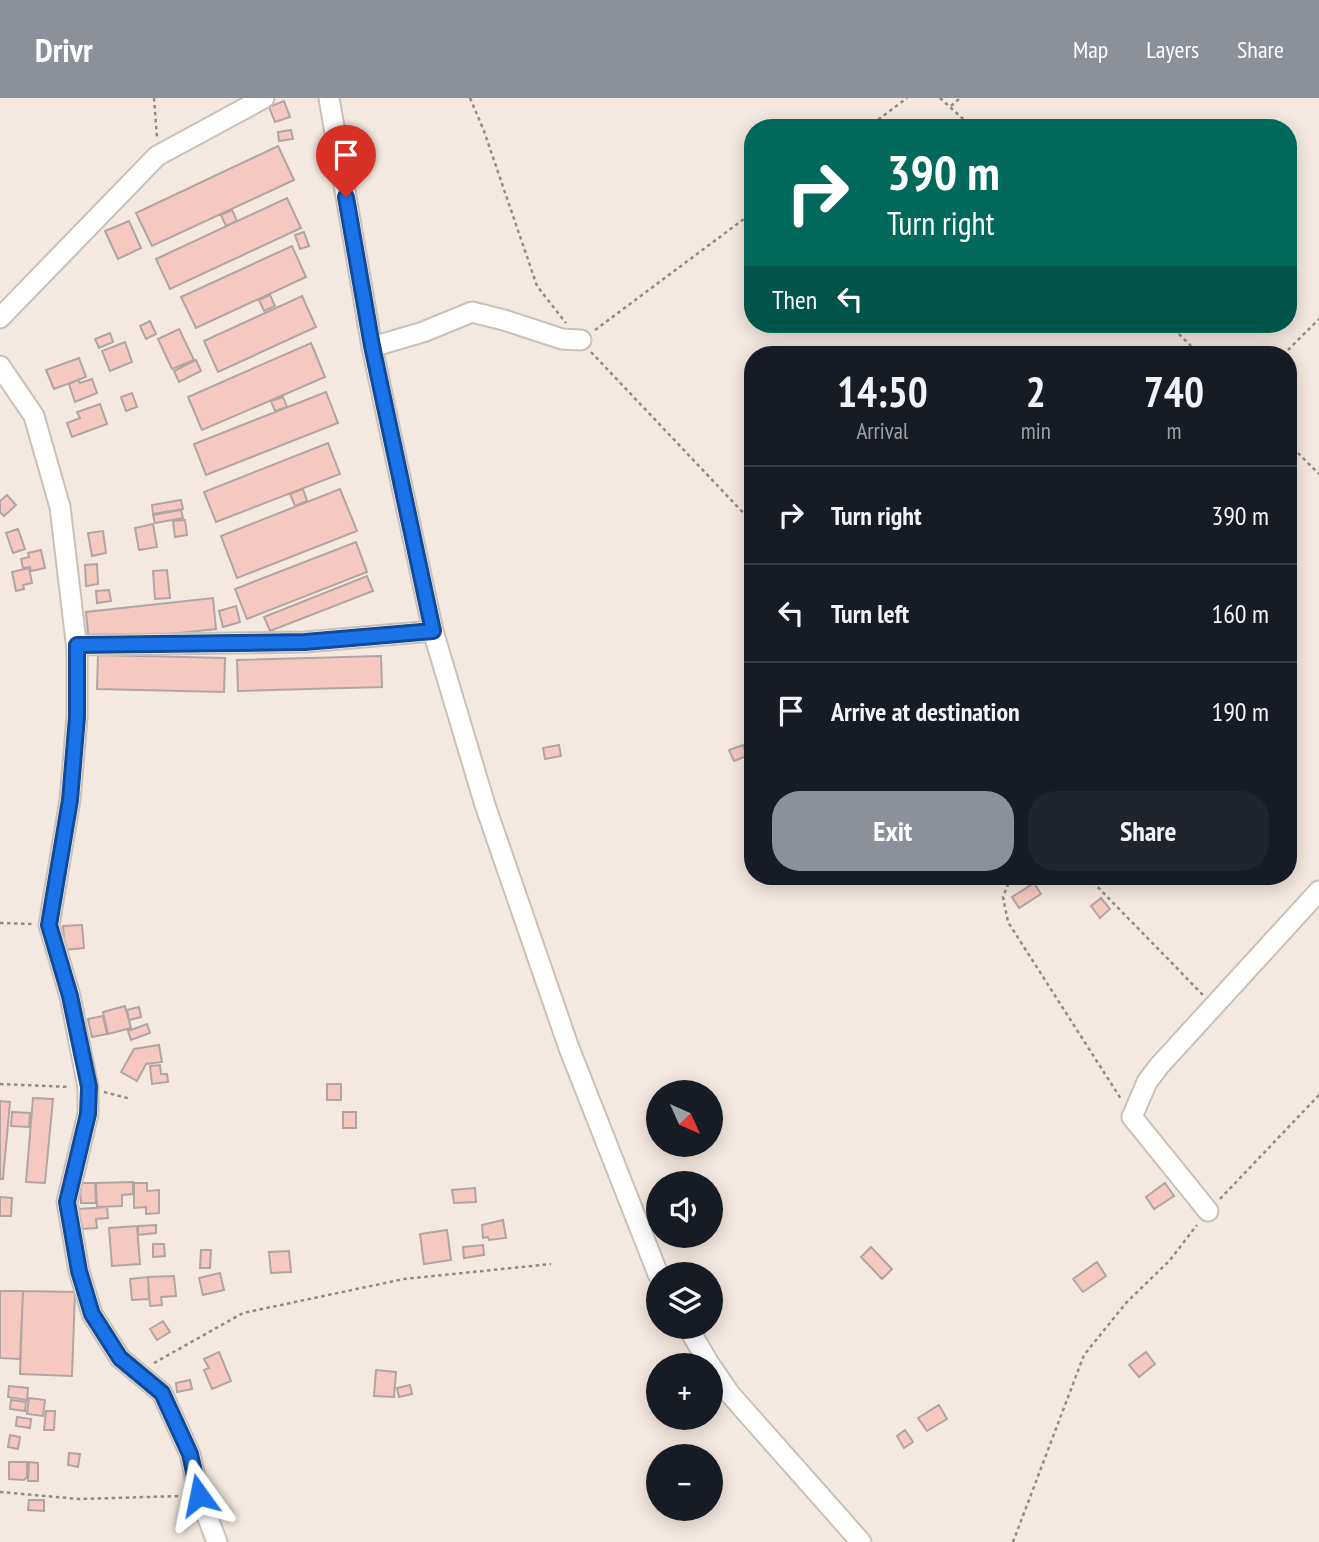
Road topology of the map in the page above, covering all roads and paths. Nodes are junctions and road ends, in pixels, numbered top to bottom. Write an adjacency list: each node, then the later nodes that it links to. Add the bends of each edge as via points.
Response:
1 (154, 98): 11 (path)
2 (264, 98): 11 (street)
3 (329, 98): 17 (street)
4 (470, 98): 16 (path, via 537,286)
5 (907, 98): 9 (path)
6 (940, 98): 8 (path)
7 (960, 98): 8 (path)
8 (951, 106): 10 (path)
9 (879, 119)
10 (964, 119)
11 (158, 156): 13 (street)
12 (744, 219): 16 (path)
13 (0, 318)
14 (1319, 319): 19 (path)
15 (1178, 333): 18 (path)
16 (581, 340): 17 (street, via 562,340 472,312); 23 (path)
17 (372, 346): 24 (street)
18 (1191, 346)
19 (1292, 346)
20 (0, 366): 25 (street, via 34,416 60,507)
21 (1297, 452): 22 (path)
22 (1319, 474)
23 (744, 513)
24 (433, 631): 25 (street, via 305,642); 38 (street, via 485,805 569,1048)
25 (77, 645): 30 (street, via 70,800)
26 (1008, 885): 36 (path, via 1003,897 1008,922)
27 (1096, 885): 31 (path)
28 (1319, 891): 31 (street)
29 (0, 923): 30 (path)
30 (49, 925): 33 (street)
31 (1213, 1006): 36 (street, via 1147,1082)
32 (0, 1084): 33 (path)
33 (89, 1087): 35 (path); 40 (street, via 88,1114 67,1202 92,1314 120,1358)
34 (1319, 1095): 37 (path)
35 (131, 1099)
36 (1132, 1117): 37 (street)
37 (1208, 1211): 46 (path, via 1084,1355)
38 (653, 1262)
39 (551, 1264): 40 (path, via 404,1279 243,1312)
40 (138, 1372): 43 (street, via 162,1393 190,1454)
41 (723, 1384): 45 (street)
42 (0, 1492): 43 (path, via 79,1499)
43 (199, 1495): 44 (street)
44 (217, 1542)
45 (861, 1542)
46 (1013, 1542)

